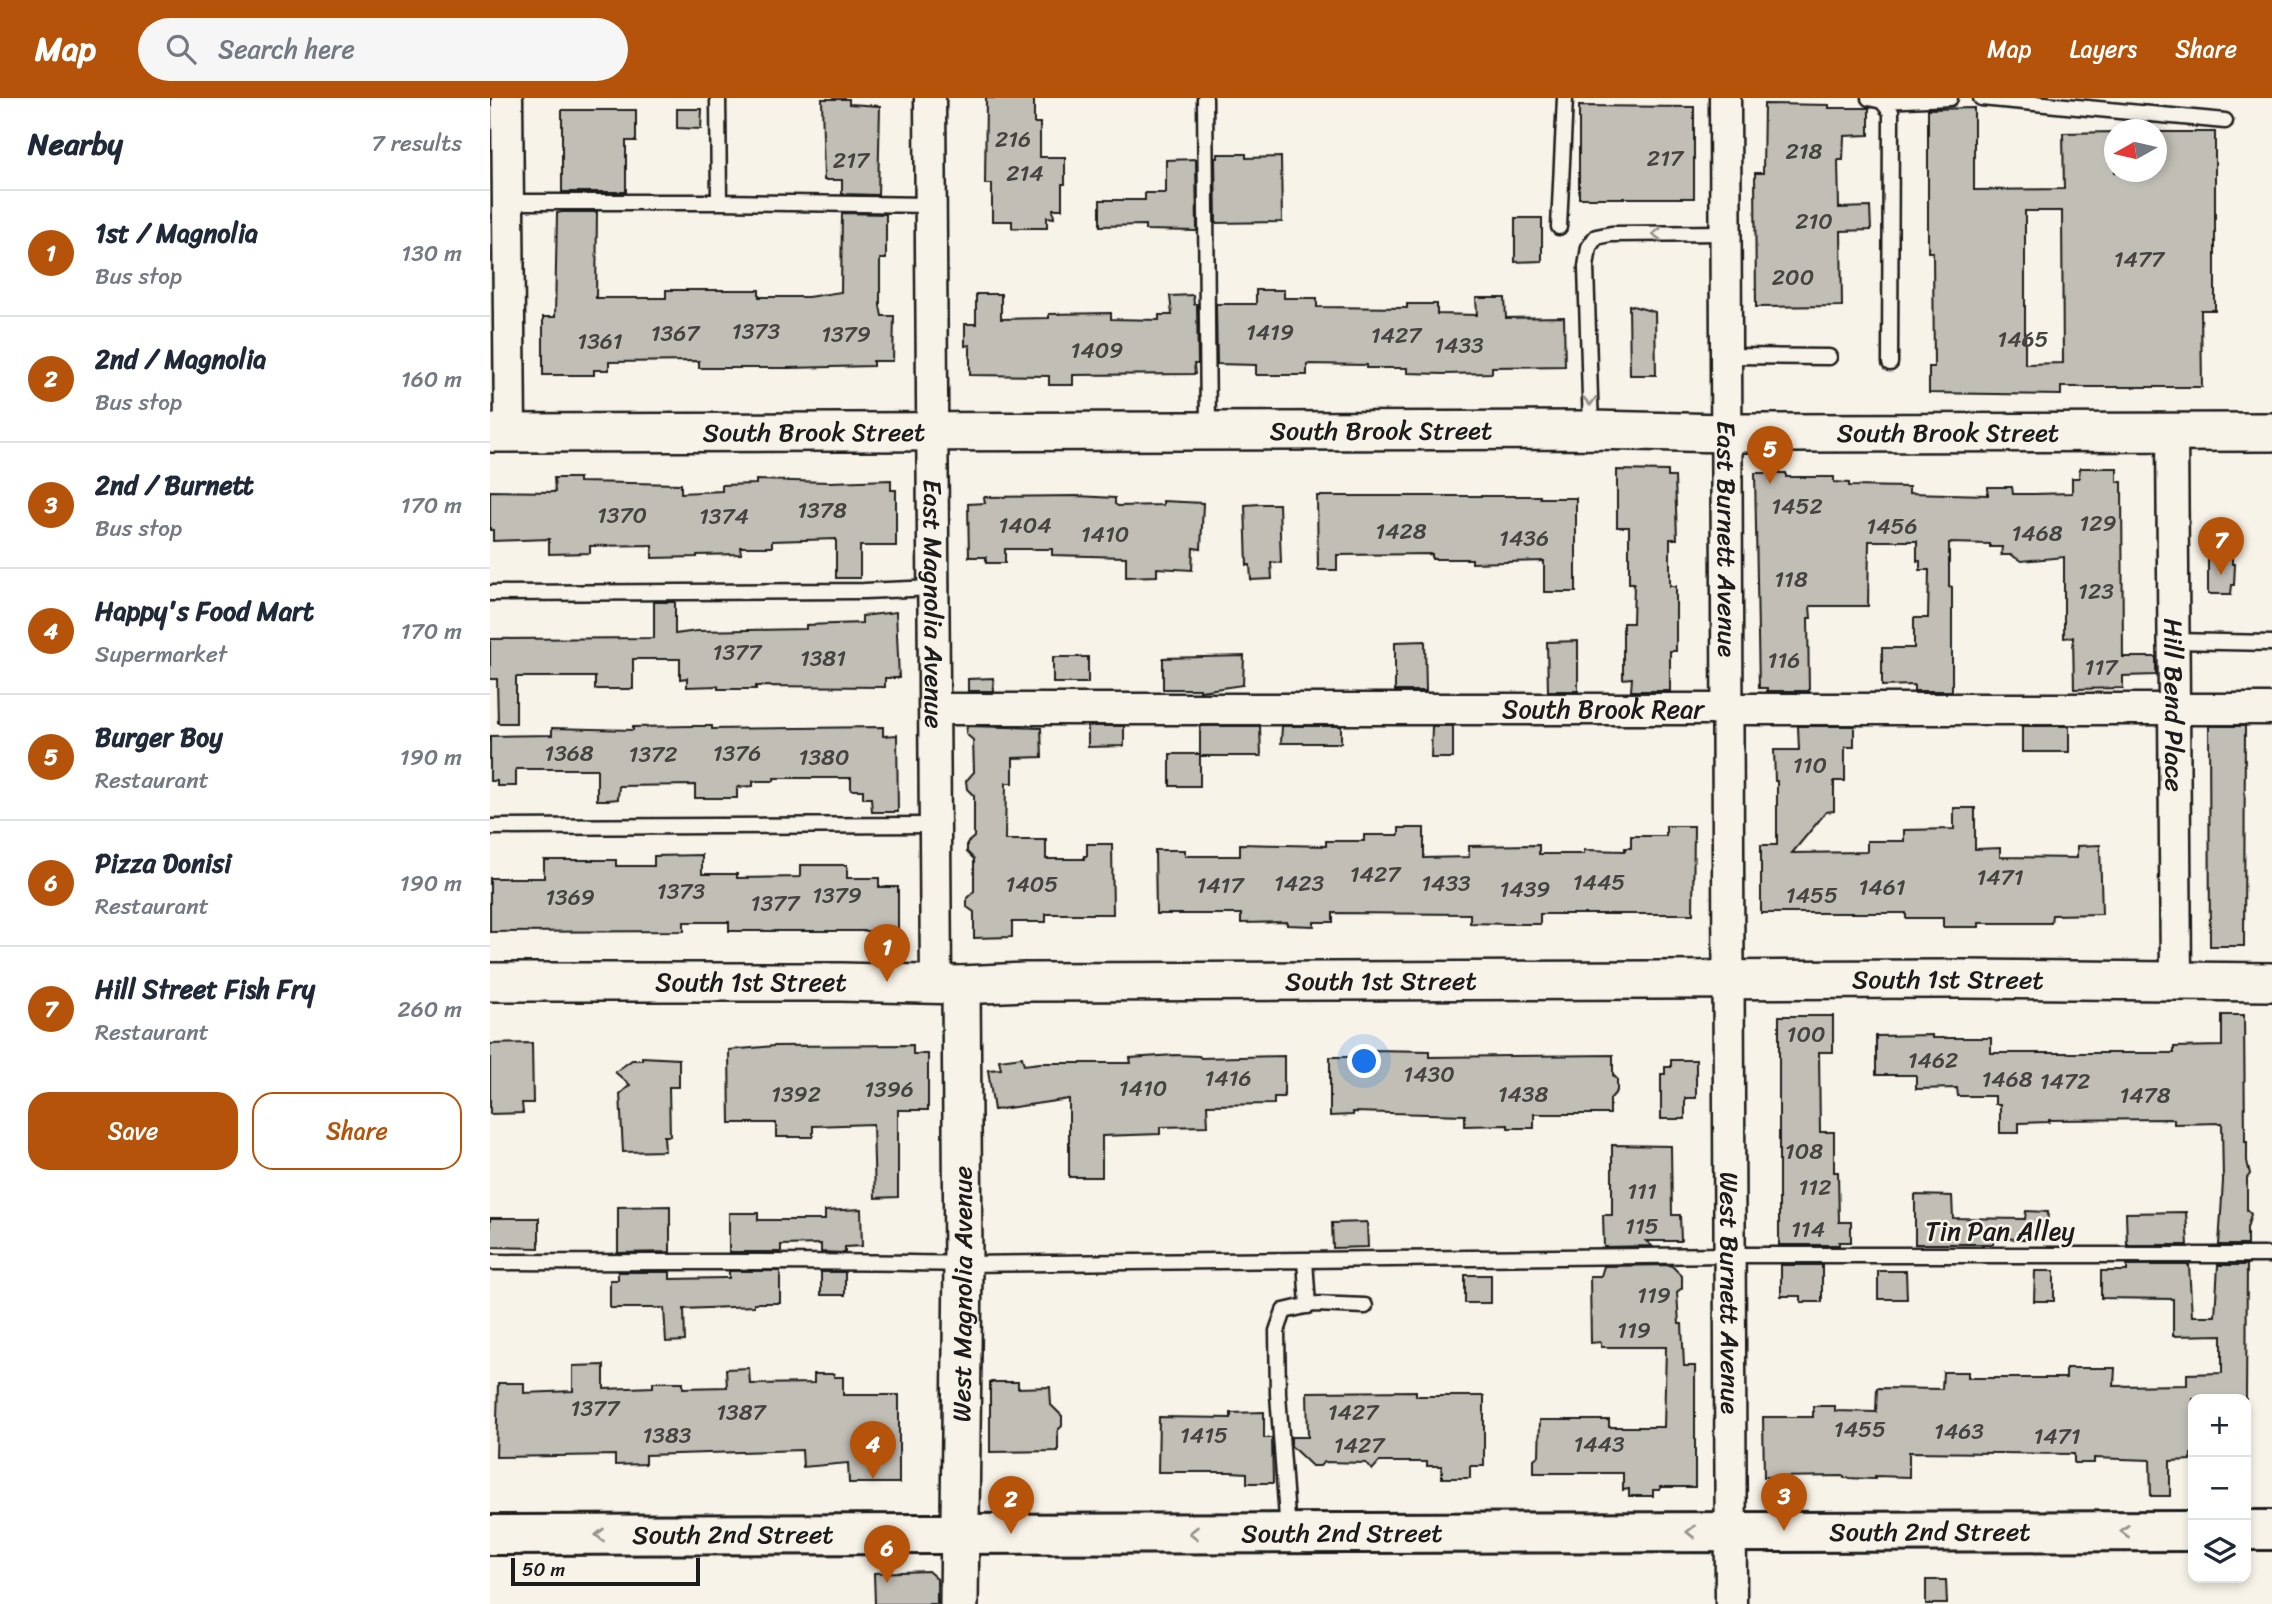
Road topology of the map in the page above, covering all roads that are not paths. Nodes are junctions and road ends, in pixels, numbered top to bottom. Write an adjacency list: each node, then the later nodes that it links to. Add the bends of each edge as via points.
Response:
1 (718, 98): 12 (lane)
2 (930, 98): 13 (street, East Magnolia Avenue)
3 (1205, 98): 21 (lane)
4 (1565, 98): 14 (lane)
5 (1725, 98): 15 (street, East Burnett Avenue)
6 (1950, 98): 8 (lane)
7 (1981, 98): 10 (lane)
8 (1876, 100): 18 (lane, via 1891,112)
9 (502, 103): 11 (street)
10 (2225, 121)
11 (508, 202): 12 (lane); 24 (street)
12 (719, 202): 13 (lane)
13 (931, 205): 20 (street, East Magnolia Avenue)
14 (1559, 227)
15 (1726, 233): 16 (street, East Burnett Avenue); 19 (lane, one-way to 19, via 1611,234 1596,237 1589,247)
16 (1726, 356): 17 (lane); 25 (street, East Burnett Avenue)
17 (1829, 357)
18 (1891, 363)
19 (1591, 430): 21 (street, South Brook Street); 25 (street, South Brook Street)
20 (933, 432): 21 (street, South Brook Street); 24 (street, South Brook Street); 26 (street, East Magnolia Avenue)
21 (1208, 432)
22 (2172, 432): 23 (street, South Brook Street); 25 (street, South Brook Street); 28 (street, Hill Bend Place)
23 (2272, 432)
24 (500, 433)
25 (1726, 433): 33 (street, East Burnett Avenue)
26 (934, 589): 27 (lane); 31 (street, East Magnolia Avenue)
27 (490, 593)
28 (2173, 641): 29 (lane); 30 (street, Hill Bend Place)
29 (2272, 643)
30 (2173, 708): 32 (street, South Brook Rear); 33 (street, South Brook Rear); 36 (street, Hill Bend Place)
31 (935, 709): 33 (street, South Brook Rear); 34 (street, East Magnolia Avenue)
32 (2272, 709)
33 (1727, 710): 37 (street, East Burnett Avenue)
34 (935, 825): 35 (lane); 40 (street, East Magnolia Avenue)
35 (490, 827)
36 (2176, 979): 37 (street, South 1st Street); 39 (street, South 1st Street)
37 (1727, 981): 40 (street, South 1st Street); 41 (street, West Burnett Avenue)
38 (490, 982): 40 (street, South 1st Street)
39 (2272, 982)
40 (949, 984): 45 (street, West Magnolia Avenue)
41 (1729, 1255): 42 (lane, Tin Pan Alley); 43 (lane, Tin Pan Alley); 51 (street, West Burnett Avenue)
42 (2272, 1255)
43 (1305, 1260): 45 (lane, Tin Pan Alley); 46 (lane)
44 (490, 1262): 45 (lane, Tin Pan Alley)
45 (963, 1264): 53 (street, West Magnolia Avenue)
46 (1308, 1306): 47 (lane); 52 (lane, via 1284,1311 1277,1331)
47 (1365, 1306)
48 (2251, 1530): 49 (main road)
49 (2272, 1530)
50 (2188, 1531): 51 (main road, South 2nd Street, one-way to 51)
51 (1730, 1532): 52 (main road, South 2nd Street, one-way to 52); 56 (street, West Burnett Avenue)
52 (1289, 1533): 53 (main road, South 2nd Street, one-way to 53)
53 (961, 1534): 54 (main road, South 2nd Street, one-way to 54); 55 (street, West Magnolia Avenue)
54 (490, 1535)
55 (959, 1604)
56 (1731, 1604)

